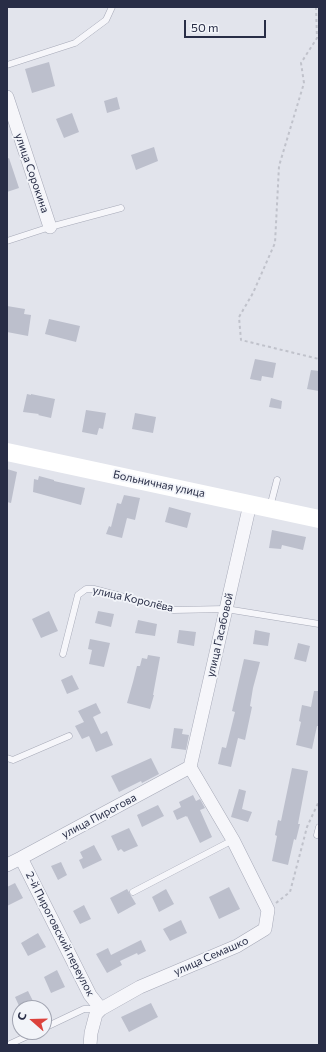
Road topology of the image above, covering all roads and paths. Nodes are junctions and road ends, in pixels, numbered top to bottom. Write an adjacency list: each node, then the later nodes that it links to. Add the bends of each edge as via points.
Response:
1 (112, 7): 3 (lane, via 106,20 75,43)
2 (316, 7): 8 (path, via 317,38 301,63 304,83 279,166 275,243 253,293 239,317 241,340)
3 (7, 65)
4 (7, 97): 6 (street, улица Сорокина)
5 (121, 208): 6 (lane)
6 (50, 227): 7 (lane)
7 (7, 241)
8 (319, 359)
9 (7, 452): 11 (street, Больничная улица)
10 (277, 480): 12 (lane)
11 (250, 504): 12 (street, Больничная улица); 14 (street, улица Гасабовой)
12 (270, 508): 13 (street, Больничная улица)
13 (314, 518)
14 (226, 609): 15 (lane); 16 (lane, улица Королёва, via 173,610 86,589 78,595); 19 (street, улица Гасабовой)
15 (319, 624)
16 (63, 654)
17 (69, 736): 18 (lane, via 13,760)
18 (7, 758)
19 (190, 767): 23 (street); 24 (street, улица Пирогова)
20 (319, 801): 27 (path, via 307,827 290,892)
21 (319, 827): 22 (lane)
22 (317, 835)
23 (233, 840): 26 (lane); 27 (street)
24 (21, 858): 25 (street, улица Пирогова); 28 (street, 2-й Пироговский переулок, via 90,995)
25 (7, 865)
26 (133, 892)
27 (268, 910): 28 (street, улица Семашко, via 265,929 237,946 140,987)
28 (101, 1010): 29 (lane, улица Семашко, via 84,1009); 32 (street, via 96,1014)
29 (52, 1024)
30 (19, 1040): 31 (lane)
31 (8, 1045)
32 (90, 1045)

